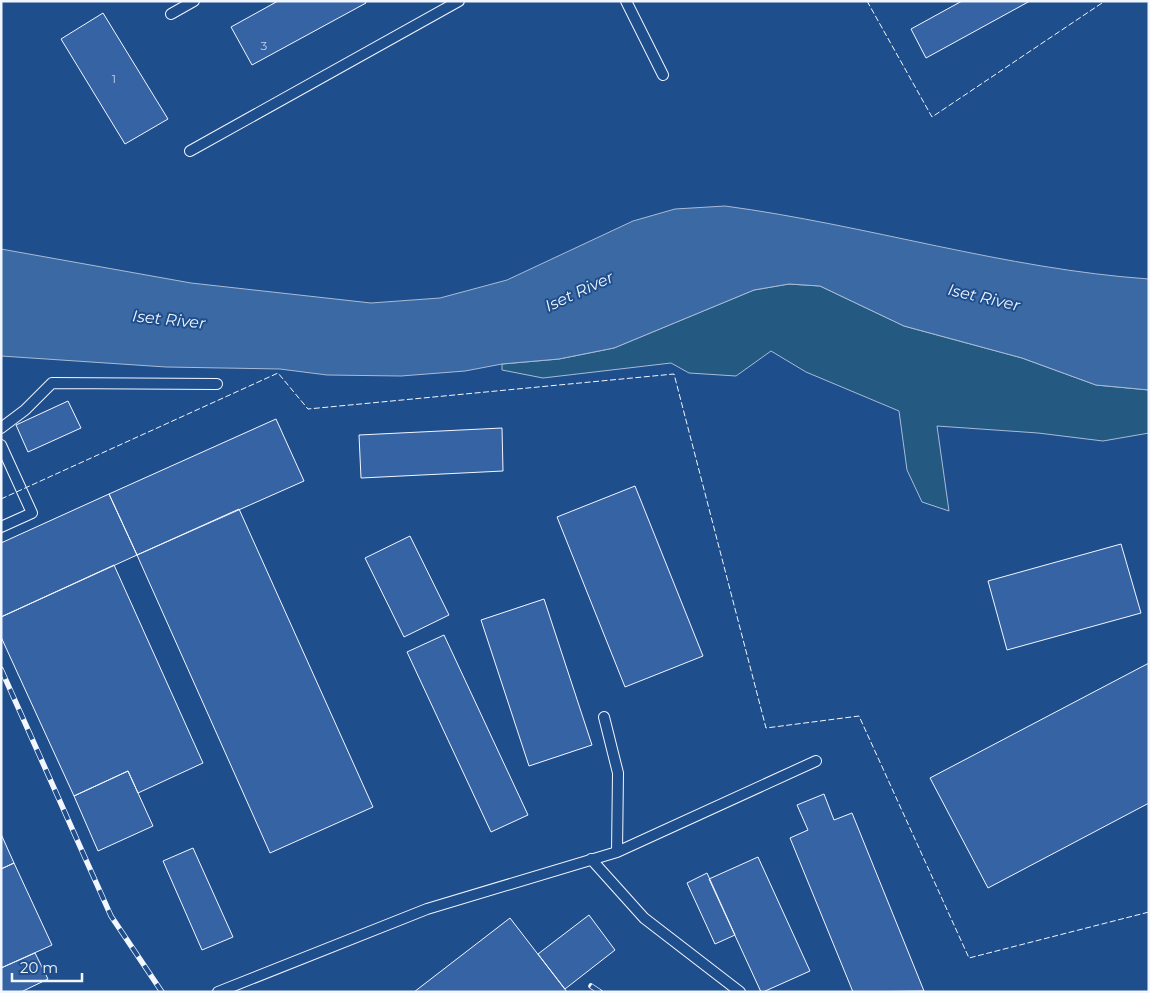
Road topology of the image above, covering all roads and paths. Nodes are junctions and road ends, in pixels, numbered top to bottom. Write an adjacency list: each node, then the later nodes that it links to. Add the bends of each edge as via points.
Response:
1 (194, 1): 4 (lane)
2 (459, 1): 6 (lane)
3 (626, 1): 5 (lane)
4 (171, 14)
5 (663, 75)
6 (190, 151)
7 (217, 384): 8 (lane, via 52,383)
8 (1, 428)
9 (1, 445): 10 (lane, via 32,513)
10 (1, 527)
11 (604, 717): 13 (lane, via 618,773)
12 (816, 761): 13 (lane)
13 (617, 852): 14 (lane)
14 (591, 860): 15 (lane, via 427,909); 16 (lane, via 644,918)
15 (218, 992)
16 (740, 992)

